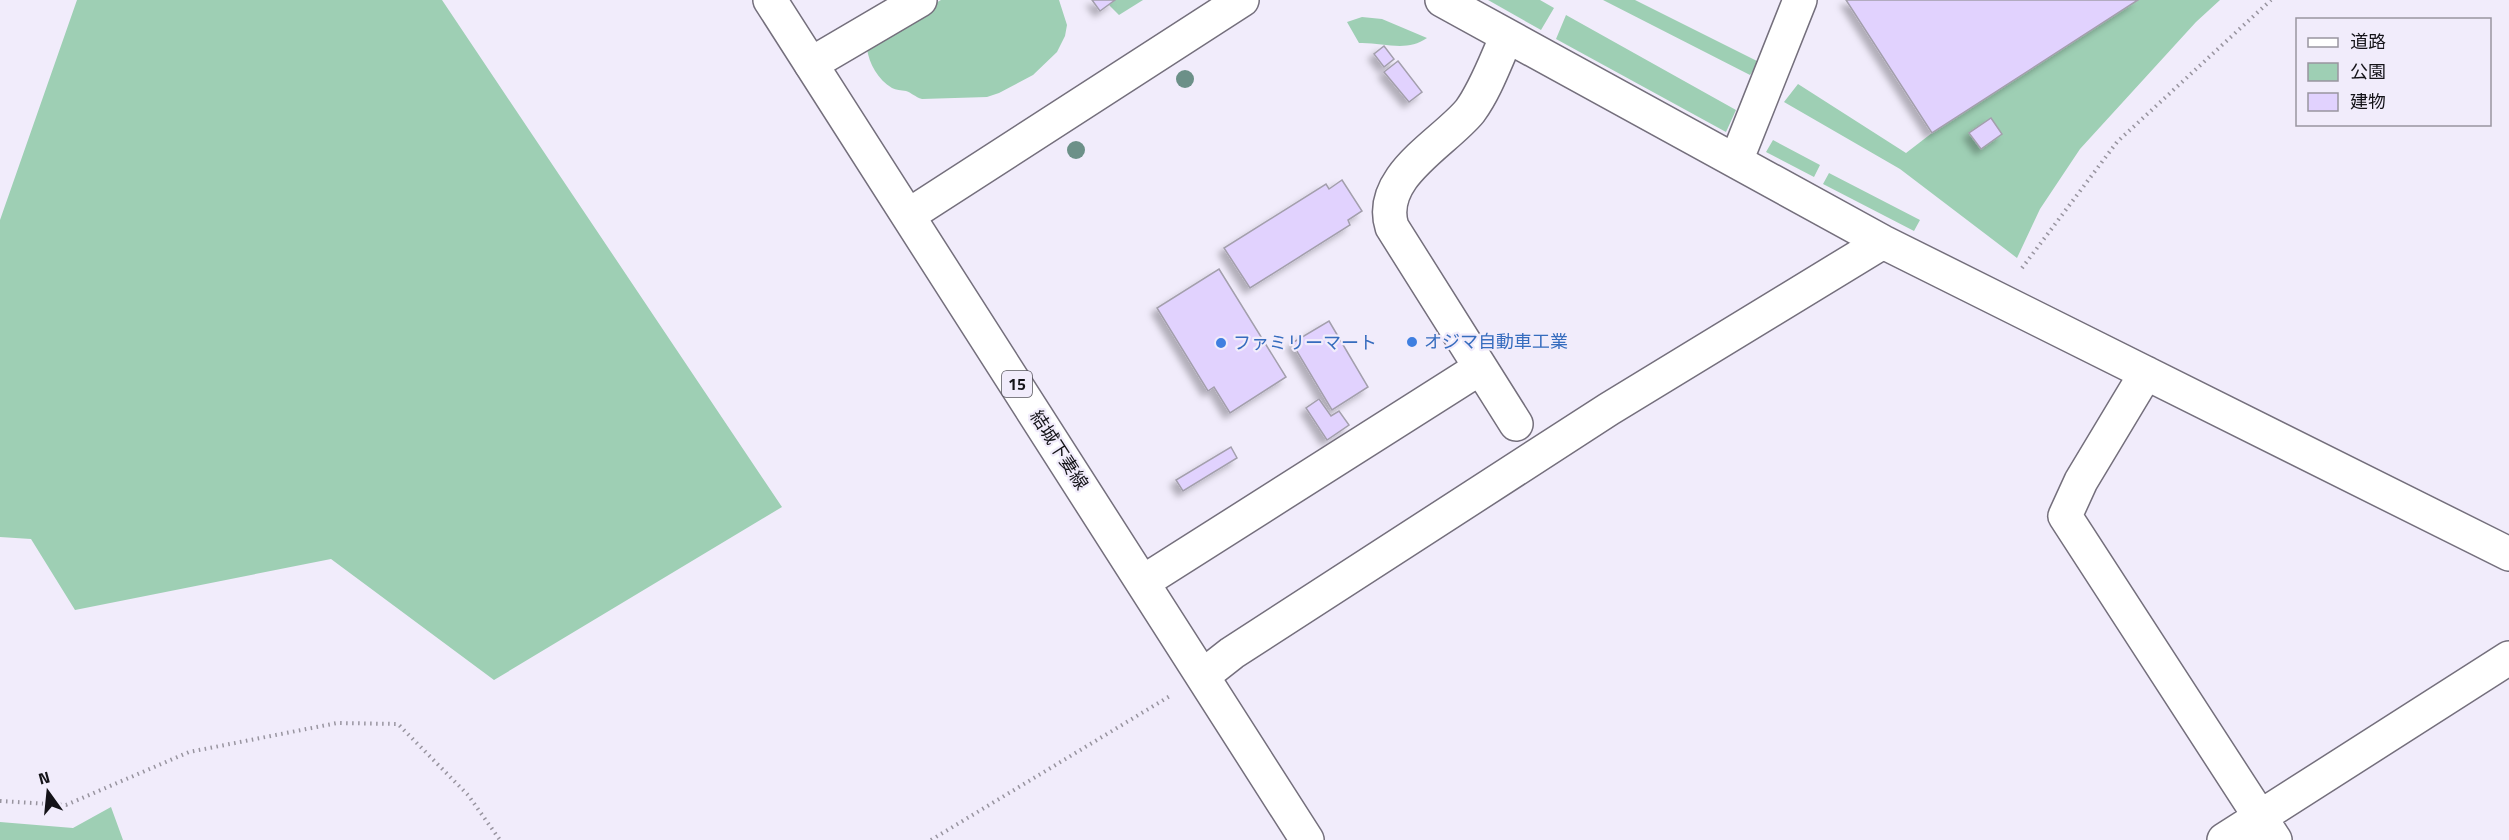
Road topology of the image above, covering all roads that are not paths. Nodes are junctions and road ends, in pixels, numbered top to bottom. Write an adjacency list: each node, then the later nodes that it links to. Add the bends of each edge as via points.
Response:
1 (770, 0): 7 (street, 結城下妻線 / 15)
2 (920, 0): 7 (street)
3 (1242, 0): 9 (street)
4 (1442, 0): 6 (street)
5 (1800, 0): 8 (street)
6 (1507, 36): 8 (street); 11 (street, via 1471,110 1404,174 1388,216)
7 (811, 64): 9 (street, 結城下妻線 / 15)
8 (1736, 161): 10 (street)
9 (909, 215): 15 (street, 結城下妻線 / 15)
10 (1883, 242): 12 (street); 17 (street, via 1609,409 1232,653)
11 (1480, 368): 13 (street); 15 (street)
12 (2146, 373): 14 (street); 18 (street, via 2081,481 2066,516)
13 (1516, 424)
14 (2509, 554)
15 (1143, 582): 17 (street, 結城下妻線 / 15)
16 (2509, 658): 18 (street)
17 (1204, 675): 19 (street, 結城下妻線 / 15)
18 (2268, 828): 20 (street)
19 (1307, 840)
20 (2224, 840)

